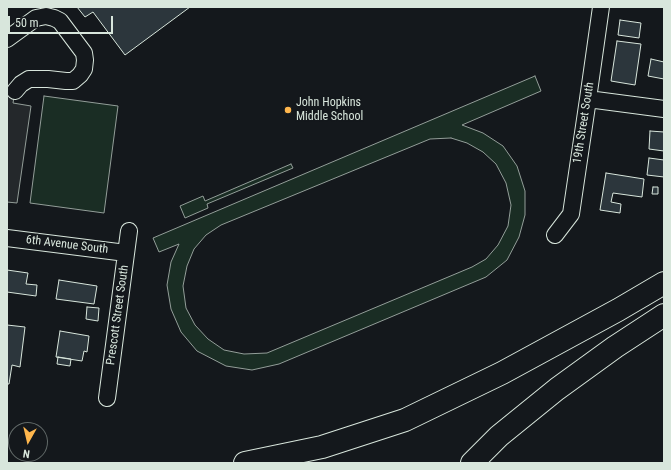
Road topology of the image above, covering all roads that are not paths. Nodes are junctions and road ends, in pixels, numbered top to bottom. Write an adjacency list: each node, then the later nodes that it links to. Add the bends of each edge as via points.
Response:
1 (601, 7): 4 (street, 19th Street South)
2 (7, 39): 3 (street, via 36,18 46,16 60,21 84,53 84,69 73,81 29,79)
3 (15, 91)
4 (588, 99): 5 (street); 7 (street, 19th Street South, via 571,214)
5 (664, 109)
6 (129, 231): 9 (street, Prescott Street South)
7 (555, 235)
8 (7, 238): 9 (street, 6th Avenue South)
9 (126, 253): 12 (street, Prescott Street South)
10 (664, 284): 13 (highway, via 502,373 405,420 322,447)
11 (664, 315): 14 (highway, via 556,389)
12 (107, 398)
13 (245, 463)
14 (472, 463)

